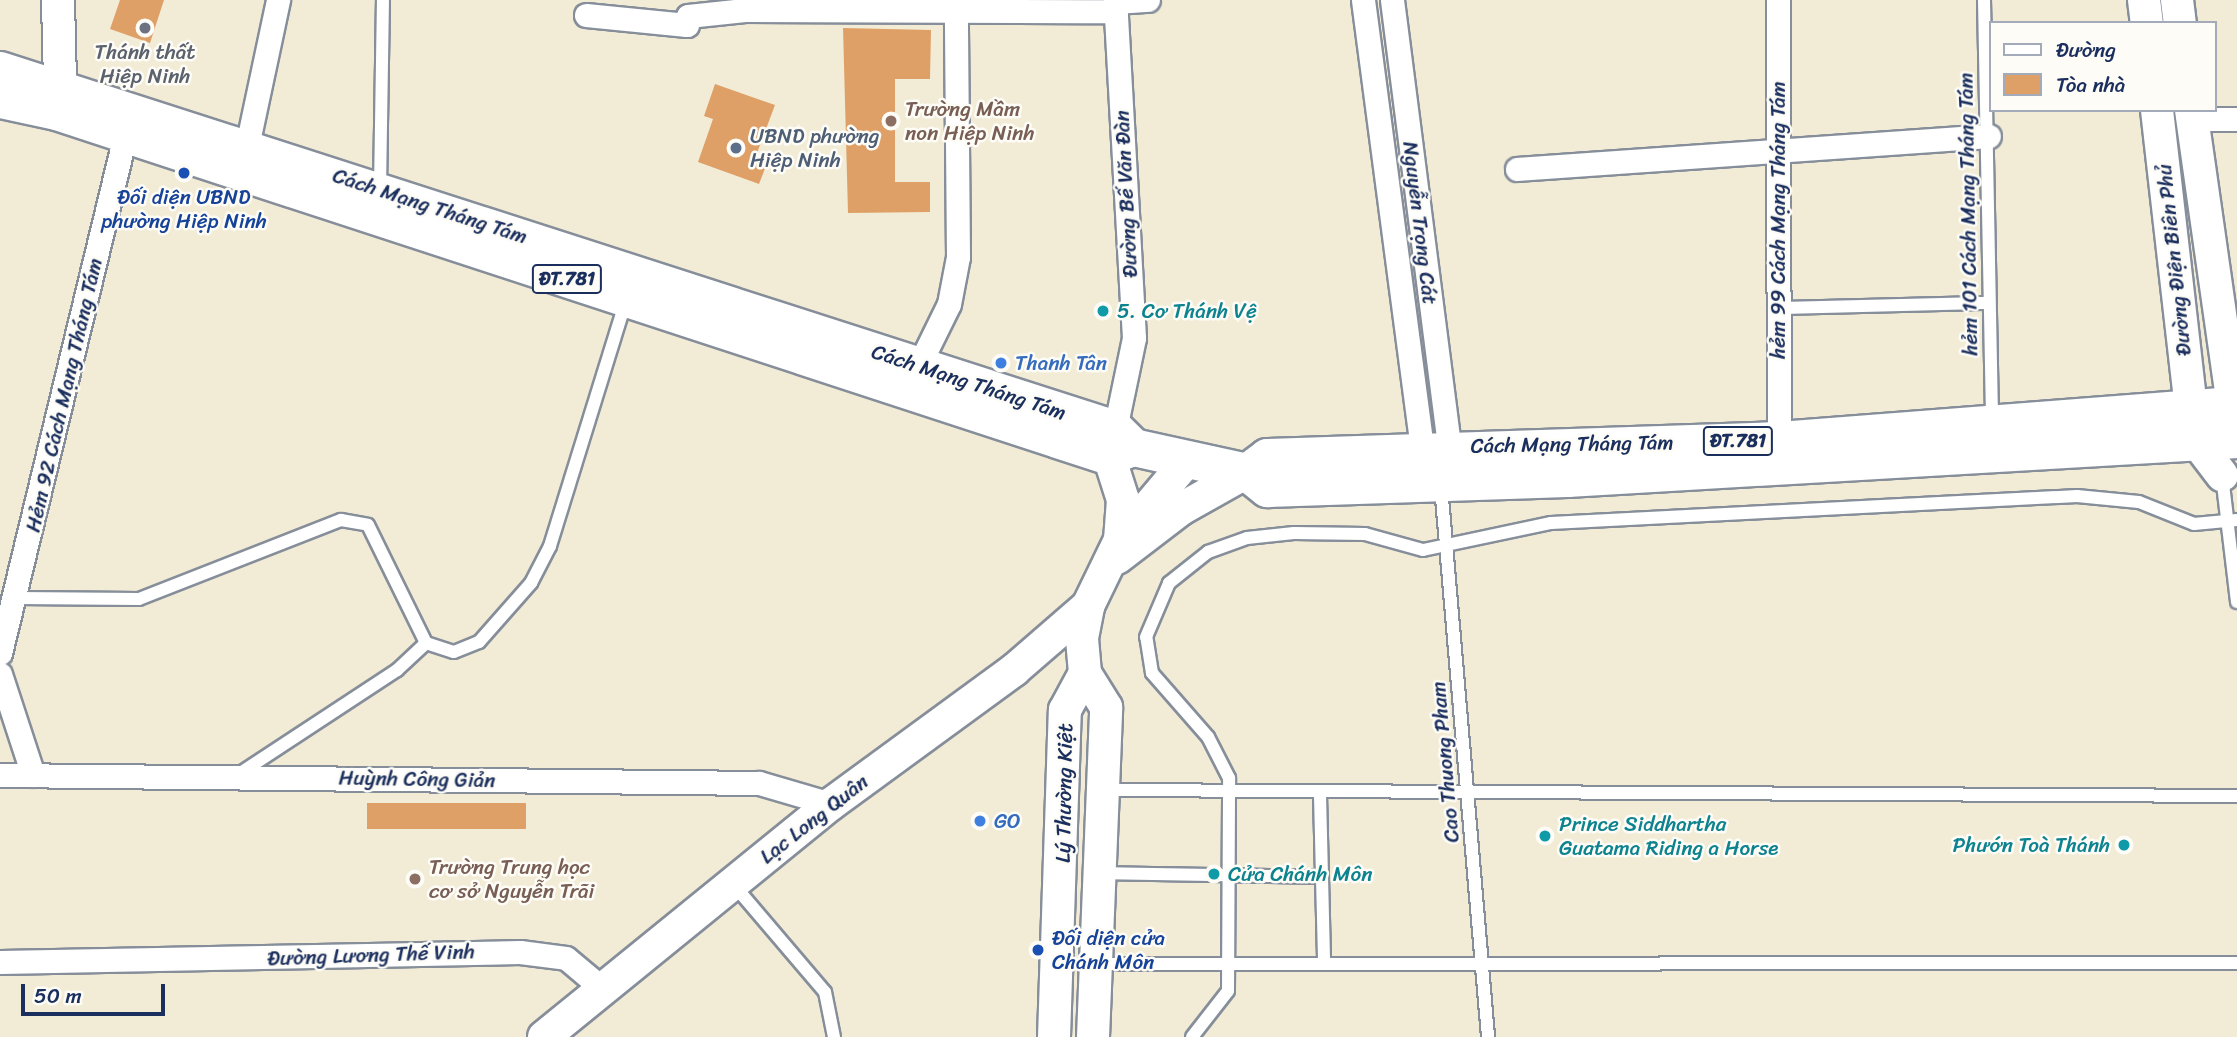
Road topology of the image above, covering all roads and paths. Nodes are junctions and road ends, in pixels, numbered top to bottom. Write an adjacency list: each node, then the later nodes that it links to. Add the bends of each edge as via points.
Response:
1 (58, 0): 18 (main road)
2 (278, 0): 27 (street)
3 (383, 0): 30 (lane)
4 (1148, 0): 11 (street)
5 (1363, 0): 40 (street)
6 (1392, 0): 40 (street, Nguyễn Trọng Cát)
7 (1778, 0): 28 (street, hẻm 99 Cách Mạng Tháng Tám)
8 (1984, 0): 20 (lane, hẻm 101 Cách Mạng Tháng Tám)
9 (2144, 0): 15 (main road)
10 (2177, 0): 16 (main road)
11 (1116, 4): 13 (street); 39 (street, Đường Bế Văn Đàn, via 1134,338)
12 (745, 5): 13 (street); 14 (street, via 688,16 687,26)
13 (956, 11): 34 (street, via 958,257 948,304)
14 (586, 15)
15 (2147, 21)
16 (2180, 21)
17 (0, 70): 18 (main road, Cách Mạng Tháng Tám / ĐT.781)
18 (58, 97): 19 (main road, Cách Mạng Tháng Tám / ĐT.781); 25 (main road, Cách Mạng Tháng Tám / ĐT.781); 27 (main road, Cách Mạng Tháng Tám / ĐT.781)
19 (0, 99)
20 (1988, 109)
21 (1988, 112): 26 (lane, hẻm 101 Cách Mạng Tháng Tám)
22 (2157, 112): 36 (main road, Đường Điện Biên Phủ)
23 (2191, 115): 24 (street); 35 (main road, Đường Điện Biên Phủ)
24 (2237, 118)
25 (125, 136): 31 (main road, Cách Mạng Tháng Tám / ĐT.781); 49 (street, Hẻm 92 Cách Mạng Tháng Tám)
26 (1989, 136): 28 (street); 32 (lane, hẻm 101 Cách Mạng Tháng Tám)
27 (247, 146): 30 (main road, Cách Mạng Tháng Tám / ĐT.781)
28 (1778, 148): 29 (street); 33 (street, hẻm 99 Cách Mạng Tháng Tám)
29 (1517, 169)
30 (380, 190): 34 (main road, Cách Mạng Tháng Tám / ĐT.781)
31 (627, 298): 39 (main road, Cách Mạng Tháng Tám / ĐT.781); 52 (lane, via 550,546 531,583 479,642 454,652)
32 (1986, 303): 33 (lane); 37 (lane, hẻm 101 Cách Mạng Tháng Tám)
33 (1777, 308): 38 (street, hẻm 99 Cách Mạng Tháng Tám)
34 (918, 367): 39 (main road, Cách Mạng Tháng Tám / ĐT.781)
35 (2235, 422): 36 (main road, Cách Mạng Tháng Tám / ĐT.781); 44 (main road)
36 (2193, 426): 37 (main road, Cách Mạng Tháng Tám / ĐT.781); 41 (main road, Cách Mạng Tháng Tám / ĐT.781); 44 (main road)
37 (1992, 427): 38 (main road, Cách Mạng Tháng Tám / ĐT.781)
38 (1779, 440): 41 (main road, Cách Mạng Tháng Tám / ĐT.781)
39 (1119, 444): 42 (main road, Cách Mạng Tháng Tám / ĐT.781); 48 (main road, via 1123,500)
40 (1436, 447): 41 (main road, Cách Mạng Tháng Tám / ĐT.781); 43 (main road, Cách Mạng Tháng Tám / ĐT.781, via 1266,457); 45 (main road)
41 (1566, 461): 45 (main road, Cách Mạng Tháng Tám / ĐT.781)
42 (1185, 463): 43 (main road, Cách Mạng Tháng Tám / ĐT.781); 48 (main road, Lạc Long Quân)
43 (1247, 472): 45 (main road, Cách Mạng Tháng Tám / ĐT.781, via 1267,488); 48 (main road, Lạc Long Quân)
44 (2222, 475): 46 (lane)
45 (1440, 484): 47 (lane, Cao Thuong Pham)
46 (2234, 521): 47 (lane, via 2194,524 2138,502 2077,496 1551,523); 50 (lane)
47 (1446, 548): 60 (lane, via 1423,550 1343,532 1247,538 1190,562 1169,583 1148,619 1146,655 1167,695 1224,761); 61 (lane, Cao Thuong Pham)
48 (1113, 552): 51 (main road, Lạc Long Quân)
49 (16, 597): 52 (lane, via 95,603 157,595 352,518 372,532); 53 (street, Hẻm 92 Cách Mạng Tháng Tám)
50 (2237, 602)
51 (1088, 606): 54 (main road, Lạc Long Quân); 64 (main road, Lạc Long Quân, via 1014,670)
52 (426, 643): 58 (lane, via 397,670)
53 (0, 653)
54 (1085, 673): 59 (main road, Lý Thường Kiệt, via 1106,706); 78 (main road, Lý Thường Kiệt, via 1065,710)
55 (0, 674): 57 (street)
56 (0, 775): 57 (street, Huỳnh Công Giản)
57 (33, 775): 58 (street, Huỳnh Công Giản)
58 (234, 777): 64 (street, Huỳnh Công Giản, via 759,783)
59 (1104, 790): 60 (lane); 65 (main road, Lý Thường Kiệt)
60 (1229, 792): 62 (lane); 66 (lane)
61 (1467, 794): 62 (lane); 63 (lane); 69 (lane, Cao Thuong Pham)
62 (1321, 795): 67 (lane)
63 (2237, 796)
64 (831, 804): 68 (main road, Lạc Long Quân)
65 (1101, 873): 66 (lane); 72 (main road, Lý Thường Kiệt)
66 (1229, 875): 67 (lane); 73 (lane)
67 (1322, 877): 74 (lane)
68 (733, 883): 75 (main road, Lạc Long Quân); 77 (lane, via 825,992)
69 (1480, 959): 71 (lane); 74 (lane); 81 (lane, Cao Thuong Pham)
70 (0, 962): 75 (street, Đường Lương Thế Vinh, via 529,952 566,958)
71 (2237, 963)
72 (1100, 964): 73 (lane); 79 (main road, Lý Thường Kiệt)
73 (1228, 964): 74 (lane); 80 (lane, via 1221,1005)
74 (1324, 964)
75 (603, 989): 76 (main road, Lạc Long Quân)
76 (544, 1037)
77 (834, 1037)
78 (1054, 1037)
79 (1093, 1037)
80 (1192, 1037)
81 (1488, 1037)

